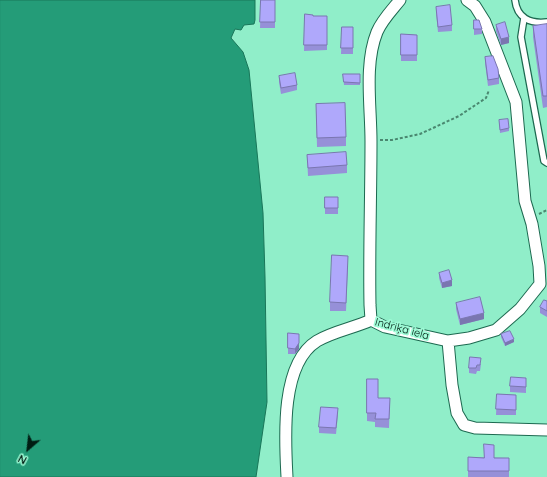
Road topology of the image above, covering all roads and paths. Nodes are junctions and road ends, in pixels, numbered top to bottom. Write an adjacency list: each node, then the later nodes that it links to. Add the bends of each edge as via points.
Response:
1 (400, 0): 7 (street, via 380,25 372,52)
2 (467, 0): 9 (street, via 475,6 485,22 516,102 525,201 532,224)
3 (515, 0): 4 (lane, via 516,8)
4 (524, 18): 5 (lane, via 538,23); 8 (lane, via 521,36 544,161)
5 (547, 22)
6 (489, 90): 7 (path, via 486,98 459,116 420,134 392,140)
7 (371, 140): 10 (street)
8 (547, 163)
9 (543, 285): 11 (street, Indriķa iela, via 496,330 469,338)
10 (371, 320): 11 (street, Indriķa iela, via 385,327); 13 (street, Indriķa iela, via 330,334 316,342 307,350 295,369 287,411)
11 (448, 340): 12 (street, via 457,413 464,425 490,429)
12 (547, 430)
13 (287, 477)

